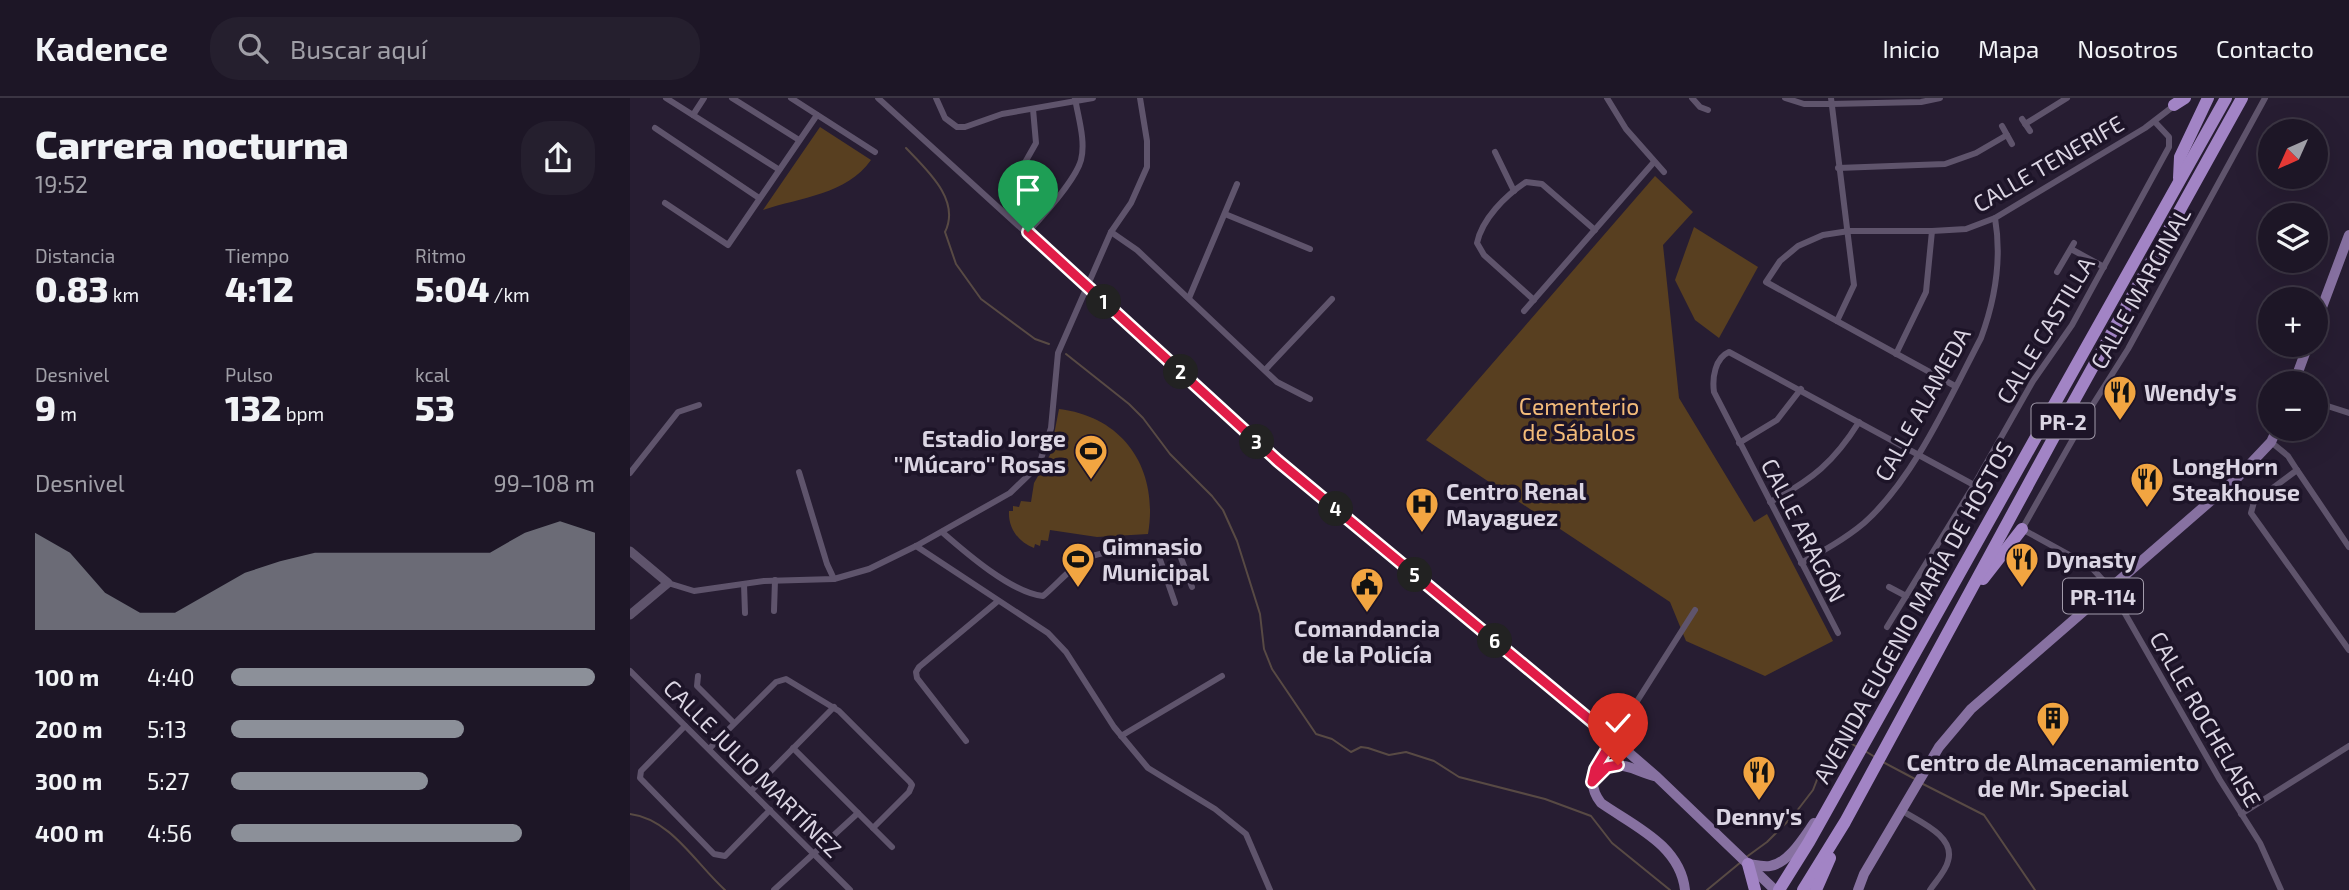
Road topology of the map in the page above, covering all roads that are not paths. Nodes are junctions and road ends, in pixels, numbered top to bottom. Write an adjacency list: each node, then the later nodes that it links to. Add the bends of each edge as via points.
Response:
1 (666, 98): 23 (street)
2 (704, 98): 23 (street)
3 (732, 98): 30 (street)
4 (791, 98): 24 (street)
5 (878, 98): 49 (street)
6 (936, 98): 21 (street, via 945,118 957,127)
7 (1093, 98): 18 (street)
8 (1140, 98): 50 (street, via 1147,167)
9 (1607, 98): 34 (street)
10 (1692, 98): 22 (street)
11 (1785, 98): 19 (street, via 1804,104)
12 (1940, 98): 19 (street)
13 (2067, 98): 26 (street)
14 (2208, 98): 39 (highway, via 2180,157)
15 (2226, 98): 39 (highway, AVENIDA EUGENIO MARÍA DE HOSTOS / PR-2)
16 (2242, 98): 99 (highway, AVENIDA EUGENIO MARÍA DE HOSTOS / PR-2)
17 (2265, 98): 79 (street, CALLE MARGINAL, via 2128,349)
18 (1076, 99): 21 (street); 49 (street, via 1081,162 1054,204)
19 (1831, 101): 36 (street)
20 (2180, 101): 25 (street)
21 (1033, 109): 35 (street, via 1036,143)
22 (1708, 110)
23 (693, 115): 37 (street)
24 (817, 115): 30 (street); 32 (street)
25 (2155, 122): 45 (street, CALLE TENERIFE); 53 (street, CALLE CASTILLA, via 2169,137 2169,147)
26 (2026, 125)
27 (2002, 126): 29 (street)
28 (655, 128): 42 (street)
29 (2007, 135): 31 (street); 36 (street, via 1945,164)
30 (799, 140): 37 (street)
31 (2012, 144)
32 (874, 152)
33 (1495, 152): 41 (street)
34 (1654, 162): 38 (street); 46 (street)
35 (1023, 166)
36 (1838, 168): 47 (street)
37 (778, 169): 42 (street)
38 (1664, 172)
39 (2179, 182): 119 (highway, AVENIDA EUGENIO MARÍA DE HOSTOS / PR-2)
40 (1237, 184): 44 (street)
41 (1514, 191): 46 (street, via 1526,182 1542,184); 59 (street, via 1480,228 1477,243 1483,255)
42 (759, 198): 43 (street, via 728,245)
43 (665, 202)
44 (1225, 214): 52 (street); 57 (street)
45 (1995, 218): 48 (street, CALLE TENERIFE, via 1966,229); 64 (street, CALLE ALAMEDA, via 1998,257 1992,305 1981,338)
46 (1595, 230): 59 (street)
47 (1849, 231): 48 (street, CALLE TENERIFE); 61 (street, via 1854,285); 61 (street, CALLE TENERIFE, via 1823,234 1798,246 1766,282)
48 (1932, 231): 62 (street, via 1926,292)
49 (1028, 232): 55 (street)
50 (1111, 232): 55 (street); 57 (street, via 1138,250)
51 (2349, 236): 56 (main road)
52 (1310, 249)
53 (2104, 267): 54 (street, via 2072,246); 77 (street, CALLE CASTILLA)
54 (2057, 272)
55 (1087, 287): 80 (street, via 1057,355 1051,428 1039,465 1010,493); 111 (street, via 1278,461)
56 (2328, 292)
57 (1189, 299): 63 (street)
58 (1332, 299): 63 (street)
59 (1534, 300): 60 (street)
60 (1524, 311)
61 (1837, 321): 62 (street)
62 (1896, 354): 64 (street)
63 (1265, 370): 66 (street, via 1284,387)
64 (1955, 386): 73 (street, CALLE ALAMEDA)
65 (1801, 389): 70 (street); 72 (street, via 1777,420); 72 (street, CALLE ARAGÓN, via 1729,352 1723,355 1714,373 1714,392)
66 (1310, 399)
67 (699, 405): 76 (street, via 678,412)
68 (2328, 406): 69 (street)
69 (2349, 412)
70 (1859, 422): 73 (street); 78 (street, via 1818,474)
71 (2272, 442): 74 (street); 92 (main road, PR-114)
72 (1739, 443): 78 (street, CALLE ARAGÓN)
73 (1918, 454): 77 (street); 85 (street, CALLE ALAMEDA, via 1898,486 1863,523)
74 (2297, 470): 82 (street); 103 (street, via 2254,502 2251,513)
75 (799, 472): 86 (street)
76 (630, 473)
77 (1974, 485): 93 (street, CALLE CASTILLA)
78 (1770, 502): 85 (street, CALLE ARAGÓN)
79 (2022, 529): 92 (street, CALLE ROCHELAISE, via 2091,566); 99 (highway)
80 (942, 532): 81 (street); 83 (street, via 968,555 1029,594 1044,596 1084,560)
81 (916, 546): 86 (street, via 869,569); 94 (street)
82 (2349, 547)
83 (1156, 548): 90 (street, via 1178,550); 95 (street)
84 (630, 551): 88 (street)
85 (1801, 563): 102 (street, CALLE ARAGÓN)
86 (834, 579): 87 (street)
87 (775, 580): 89 (street); 97 (street)
88 (668, 583): 89 (street, via 694,591); 100 (street)
89 (744, 584): 98 (street)
90 (1192, 587)
91 (1889, 587): 93 (street)
92 (2111, 589): 121 (main road, PR-114, via 1970,709 1939,747); 123 (street, CALLE ROCHELAISE)
93 (1906, 596): 101 (street, CALLE CASTILLA)
94 (998, 601): 110 (street, via 1048,633 1066,652); 112 (street, via 916,672)
95 (1175, 603)
96 (1695, 610): 111 (street)
97 (774, 611)
98 (745, 612)
99 (1958, 613): 124 (highway, AVENIDA EUGENIO MARÍA DE HOSTOS / PR-2)
100 (630, 615)
101 (1887, 627)
102 (1838, 633)
103 (2349, 650)
104 (630, 671): 109 (street, CALLE JULIO MARTÍNEZ)
105 (1222, 676): 110 (street)
106 (698, 677): 108 (street, via 697,686)
107 (834, 707): 108 (street, via 781,679); 114 (street); 125 (street, via 912,785)
108 (734, 723): 115 (street)
109 (685, 726): 115 (street, CALLE JULIO MARTÍNEZ); 120 (street, via 641,771 640,778 714,854 725,856)
110 (1121, 736): 132 (street, via 1149,768 1246,834)
111 (1613, 739): 116 (main road); 117 (main road)
112 (966, 741)
113 (2349, 746): 123 (street)
114 (793, 748): 118 (street); 122 (street)
115 (709, 749): 118 (street, CALLE JULIO MARTÍNEZ)
116 (1657, 777): 117 (main road, via 1612,765); 128 (main road)
117 (1592, 782): 129 (main road, via 1593,794 1601,803 1662,844 1679,867)
118 (751, 791): 120 (street, CALLE JULIO MARTÍNEZ)
119 (1833, 797): 128 (main road, via 1779,863); 134 (highway, AVENIDA EUGENIO MARÍA DE HOSTOS / PR-2)
120 (770, 810): 127 (street, CALLE JULIO MARTÍNEZ)
121 (1901, 810): 137 (main road, PR-114); 138 (street, via 1943,837 1949,850 1948,863)
122 (858, 813): 125 (street); 127 (street)
123 (2241, 814): 139 (street, CALLE ROCHELAISE)
124 (1845, 822): 135 (highway, AVENIDA EUGENIO MARÍA DE HOSTOS / PR-2); 136 (highway)
125 (873, 828): 126 (street)
126 (892, 847)
127 (815, 854): 130 (street); 131 (street, CALLE JULIO MARTÍNEZ)
128 (1747, 863): 133 (highway); 134 (main road)
129 (1685, 888)
130 (774, 890)
131 (850, 890)
132 (1270, 890)
133 (1755, 890)
134 (1777, 890)
135 (1803, 890)
136 (1816, 890)
137 (1858, 890)
138 (1930, 890)
139 (2281, 890)

